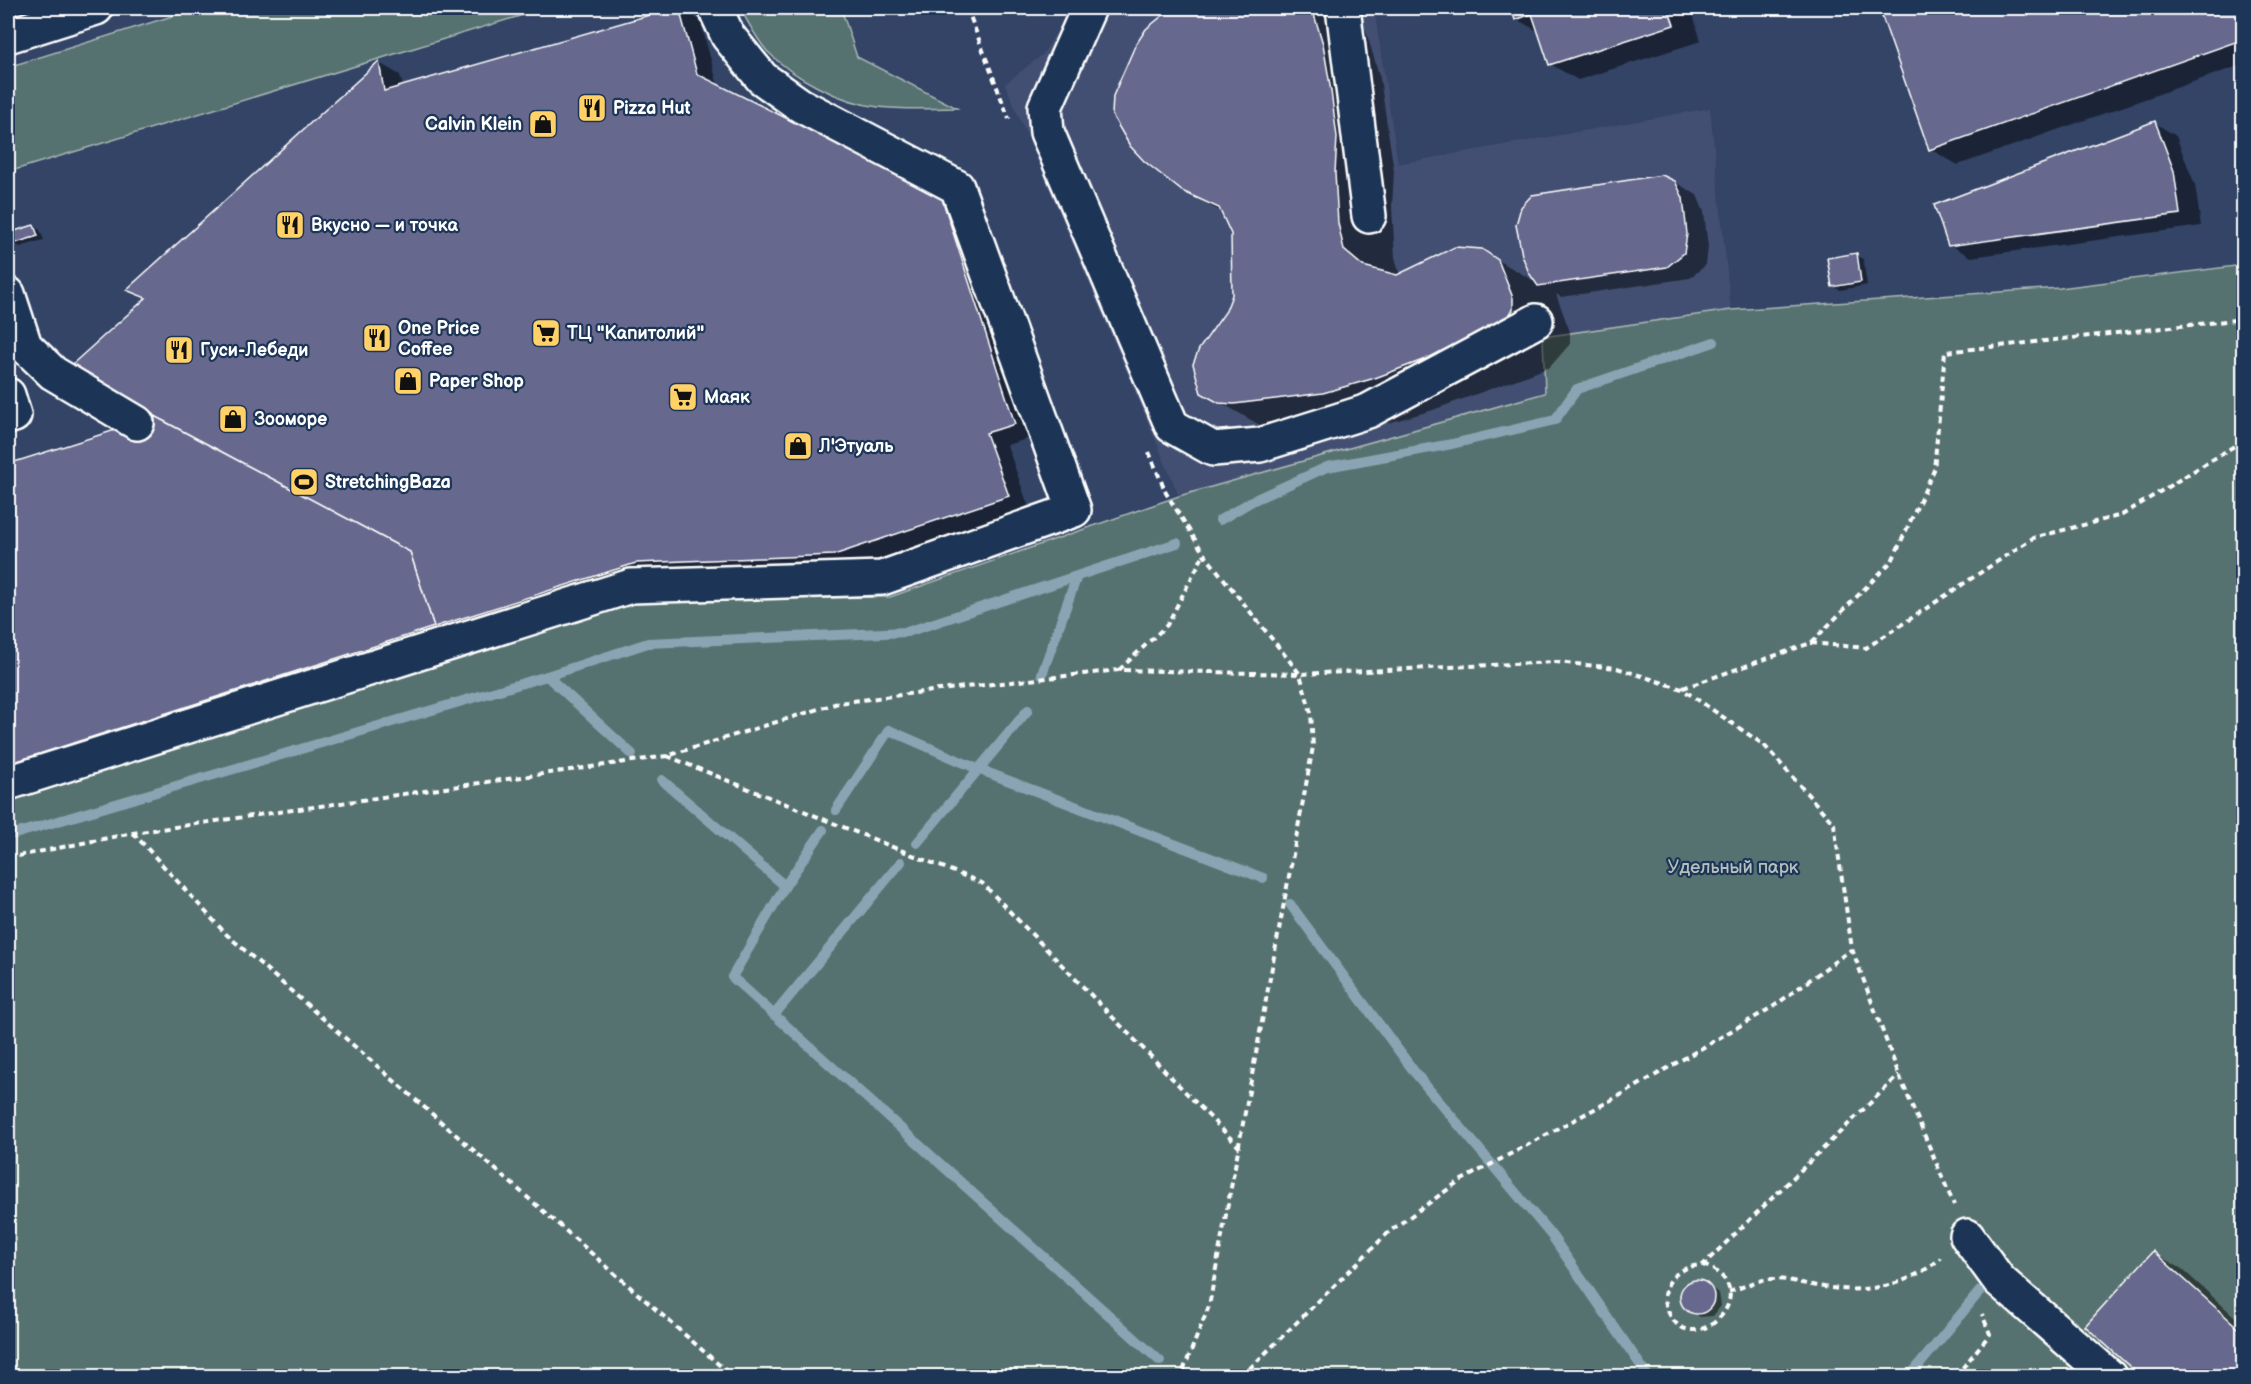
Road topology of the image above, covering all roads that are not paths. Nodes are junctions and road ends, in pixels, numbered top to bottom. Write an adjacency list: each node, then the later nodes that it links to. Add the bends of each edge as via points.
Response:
1 (96, 8): 5 (main road)
2 (715, 8): 12 (main road, via 728,36 762,78 800,105 957,187 1074,510 882,578 631,586)
3 (1089, 8): 8 (main road, via 1045,107 1047,132 1172,426 1186,436 1212,449 1231,449 1260,445 1368,411)
4 (1343, 8): 6 (main road)
5 (8, 36)
6 (1369, 216)
7 (8, 294): 11 (main road, via 25,346 53,373)
8 (1536, 321)
9 (8, 395): 10 (main road, via 14,415)
10 (8, 417)
11 (137, 423)
12 (8, 783)
13 (1967, 1236): 14 (main road, via 1999,1280)
14 (2109, 1377)

